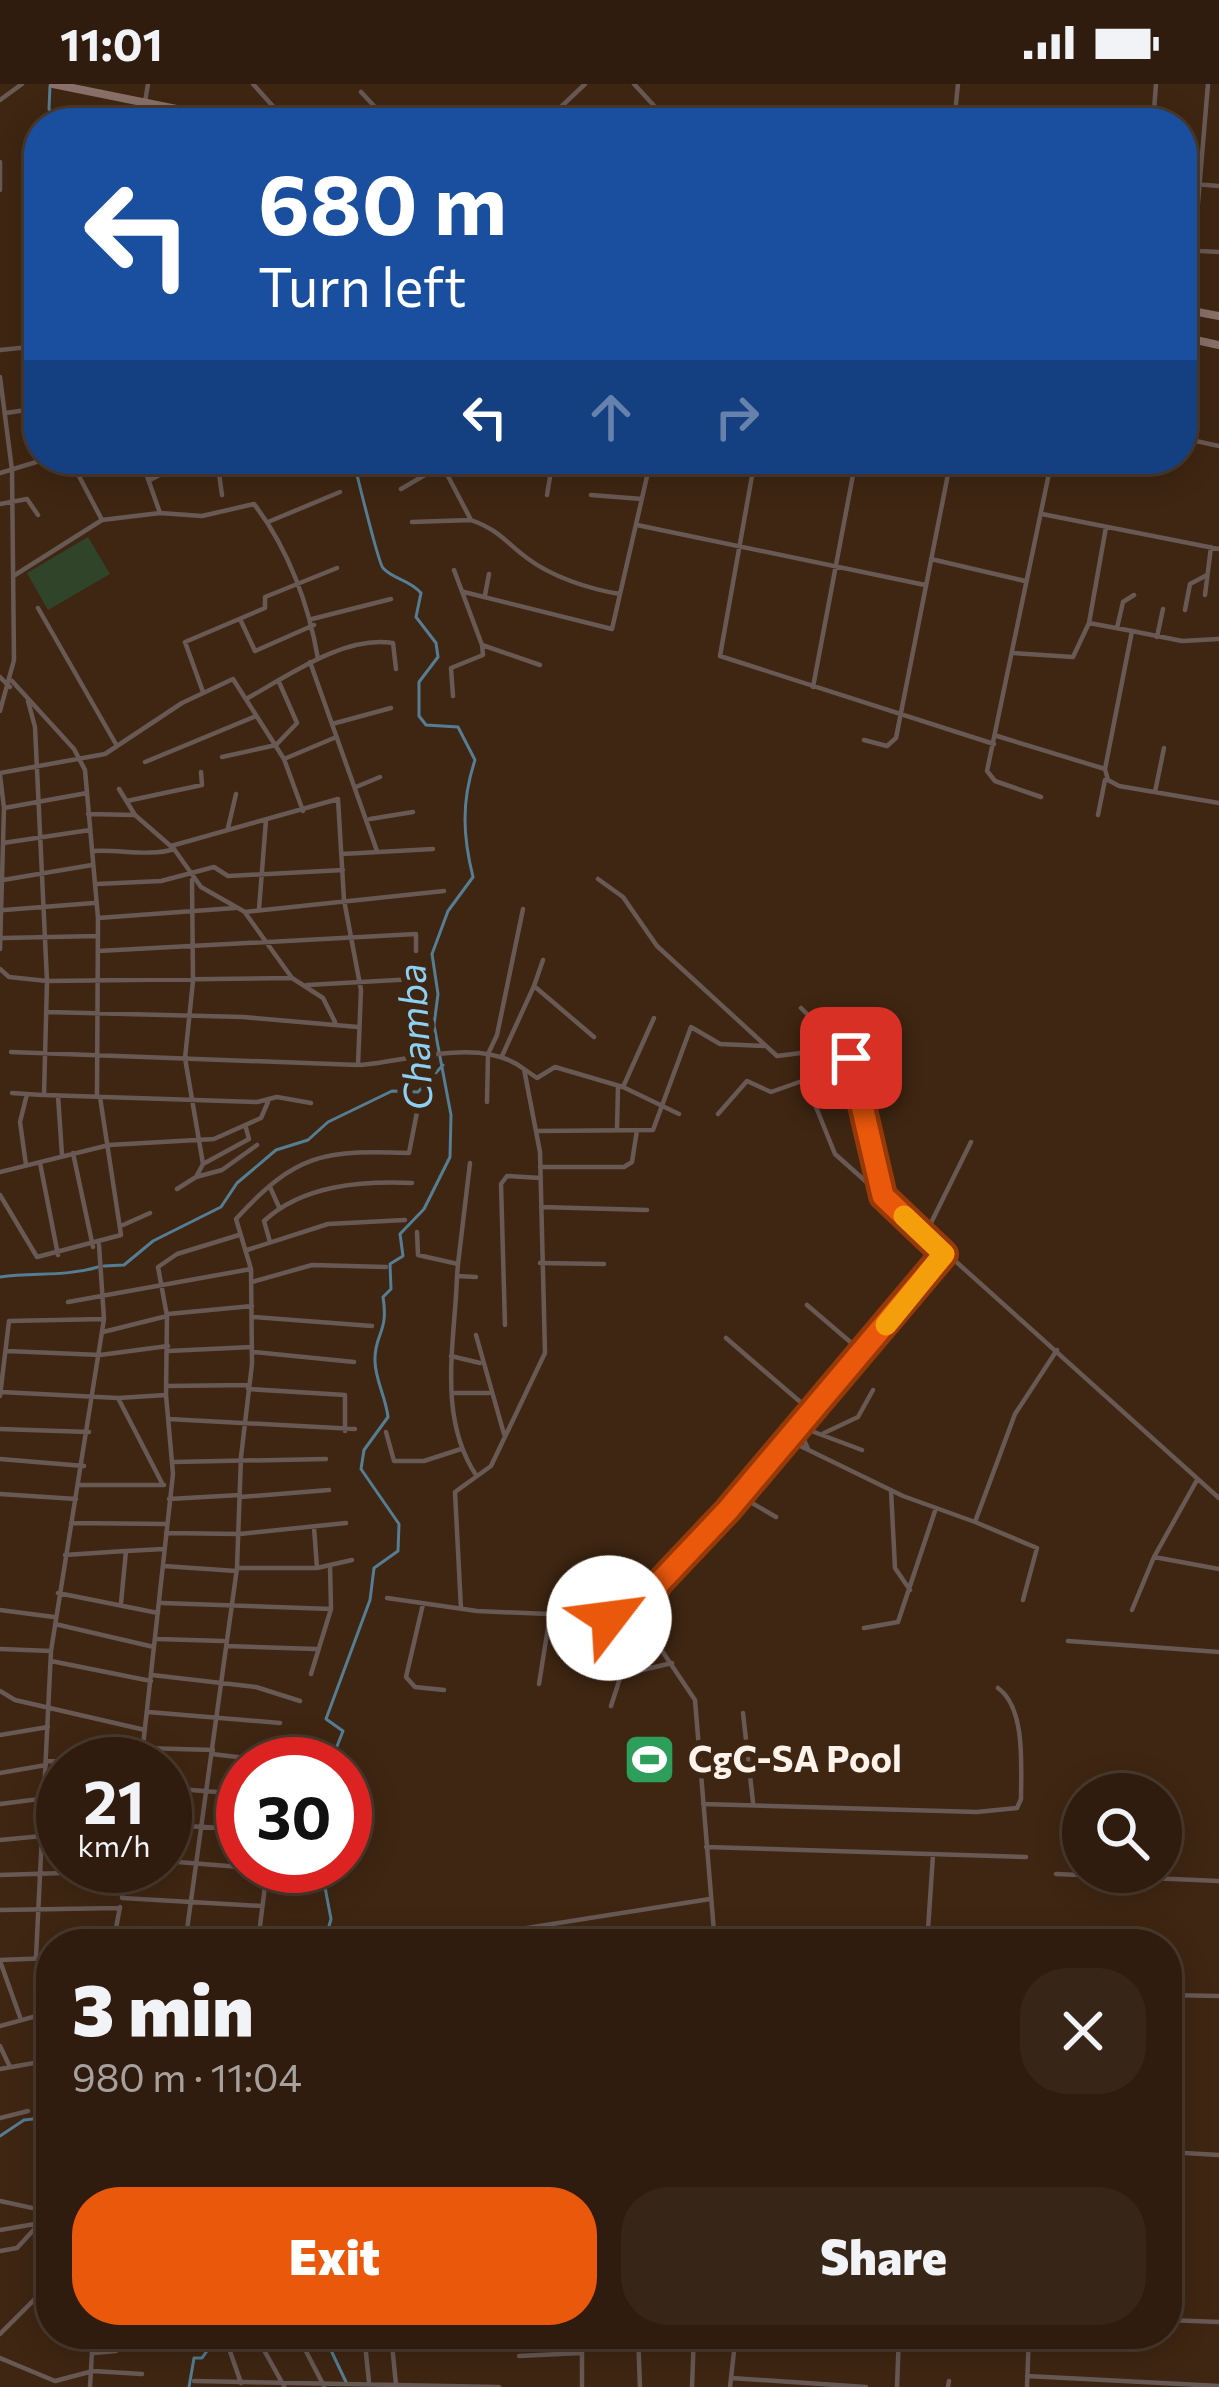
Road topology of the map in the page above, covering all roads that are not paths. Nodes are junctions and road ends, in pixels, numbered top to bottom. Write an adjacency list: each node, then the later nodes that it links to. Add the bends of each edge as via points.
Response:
1 (22, 84): 9 (street)
2 (54, 84): 10 (main road)
3 (148, 84): 10 (street)
4 (253, 84): 12 (street)
5 (585, 84): 14 (street)
6 (634, 84): 15 (street)
7 (1208, 84): 18 (street)
8 (361, 92): 13 (street)
9 (0, 100)
10 (145, 103): 11 (main road)
11 (169, 108)
12 (275, 108)
13 (376, 108)
14 (560, 108)
15 (656, 108)
16 (0, 162): 20 (street)
17 (1197, 184): 18 (street)
18 (1201, 184): 19 (street); 21 (street)
19 (1219, 186)
20 (0, 190)
21 (1197, 222)
22 (0, 377): 23 (street)
23 (2, 393): 24 (street)
24 (4, 418): 25 (street)
25 (9, 446): 26 (street); 28 (street)
26 (0, 448)
27 (24, 466): 28 (street)
28 (12, 470): 29 (street); 49 (street)
29 (0, 473)
30 (78, 474): 54 (street)
31 (147, 474): 42 (street)
32 (161, 474): 42 (street)
33 (219, 474): 47 (street)
34 (423, 474): 43 (street)
35 (446, 474): 55 (street)
36 (550, 474): 45 (street)
37 (648, 474): 48 (street)
38 (752, 474): 60 (street)
39 (853, 474): 65 (street)
40 (948, 474): 64 (street)
41 (1049, 474): 52 (street)
42 (149, 480): 51 (street)
43 (401, 489)
44 (340, 492): 56 (street)
45 (547, 495)
46 (591, 495): 48 (street)
47 (222, 496)
48 (643, 500): 58 (street)
49 (12, 502): 50 (street); 53 (street, via 29,500); 62 (street)
50 (0, 504)
51 (160, 513): 54 (street); 56 (street, via 202,516 249,502)
52 (1042, 514): 59 (street); 71 (street)
53 (38, 515)
54 (102, 520): 70 (street)
55 (471, 520): 57 (street); 75 (street, via 499,531 552,573)
56 (268, 522): 72 (street)
57 (412, 522)
58 (637, 525): 60 (street); 75 (street)
59 (1106, 526): 61 (street); 85 (street)
60 (737, 546): 65 (street); 99 (street, via 718,652)
61 (1215, 548): 69 (street)
62 (12, 555): 63 (street); 70 (street)
63 (0, 557)
64 (931, 559): 71 (street); 73 (street)
65 (834, 566): 73 (street); 99 (street)
66 (337, 568): 72 (street)
67 (454, 570): 74 (street)
68 (489, 574): 76 (street)
69 (1207, 575): 77 (street); 82 (street, via 1190,584)
70 (13, 576): 98 (street)
71 (1027, 581): 91 (street)
72 (298, 585): 83 (street, via 264,597 265,608); 84 (street)
73 (926, 586): 106 (street)
74 (464, 592): 76 (street); 90 (street)
75 (620, 594): 76 (street, via 616,624 604,631)
76 (485, 595)
77 (1205, 595)
78 (1134, 596): 86 (street, via 1123,602)
79 (391, 599): 84 (street)
80 (38, 608): 113 (street)
81 (1163, 609): 88 (street)
82 (1185, 610)
83 (241, 619): 84 (street, via 255,651); 100 (street, via 185,642)
84 (313, 622): 92 (street)
85 (1089, 623): 86 (street); 91 (street, via 1073,658)
86 (1118, 628): 87 (street)
87 (1132, 631): 88 (street); 122 (street)
88 (1157, 637): 89 (street)
89 (1219, 639)
90 (482, 645): 94 (street); 101 (street, via 483,655 451,668)
91 (1013, 652): 109 (street)
92 (318, 659): 93 (street); 95 (street, via 391,641)
93 (310, 662): 97 (street); 108 (street)
94 (540, 665)
95 (396, 669)
96 (0, 677): 98 (street)
97 (279, 681): 102 (street); 114 (street, via 298,722)
98 (11, 684): 103 (street); 105 (street)
99 (812, 687): 106 (street)
100 (202, 692): 102 (street, via 232,679); 113 (street)
101 (453, 696)
102 (246, 699): 107 (street)
103 (28, 700): 117 (street); 120 (street)
104 (391, 708): 108 (street)
105 (0, 711)
106 (902, 713): 111 (street, via 893,743); 112 (street)
107 (256, 716): 114 (street); 119 (street)
108 (332, 724): 110 (street)
109 (997, 736): 112 (street); 122 (street)
110 (336, 737): 118 (street); 125 (street)
111 (864, 740)
112 (994, 744): 130 (street, via 989,778)
113 (117, 746): 117 (street)
114 (276, 746): 116 (street); 118 (street)
115 (1164, 748): 127 (street)
116 (223, 758)
117 (82, 759): 120 (street); 128 (street)
118 (284, 759): 135 (street)
119 (145, 763)
120 (36, 766): 123 (street); 131 (street)
121 (202, 772): 132 (street, via 202,785)
122 (1105, 772): 127 (street, via 1119,786); 139 (street)
123 (0, 773): 134 (street)
124 (380, 778): 125 (street)
125 (356, 787): 140 (street)
126 (119, 789): 132 (street)
127 (1154, 792): 133 (street)
128 (87, 793): 131 (street); 137 (street)
129 (236, 794): 143 (street)
130 (1041, 797)
131 (37, 802): 134 (street); 146 (street)
132 (127, 802): 138 (street)
133 (1219, 803)
134 (4, 808): 147 (street)
135 (303, 811): 141 (street); 152 (street, via 338,799)
136 (413, 812): 140 (street)
137 (88, 814): 138 (street); 144 (street)
138 (135, 815): 148 (street)
139 (1098, 815)
140 (370, 819): 151 (street)
141 (266, 820): 143 (street); 156 (street)
142 (199, 825): 145 (street)
143 (228, 828): 145 (street)
144 (90, 830): 146 (street); 150 (street)
145 (202, 836): 148 (street)
146 (39, 839): 147 (street); 155 (street)
147 (3, 842): 159 (street)
148 (172, 848): 150 (street); 157 (street)
149 (433, 849): 151 (street)
150 (93, 851): 153 (street)
151 (377, 851): 152 (street)
152 (342, 854): 154 (street)
153 (93, 865): 155 (street); 160 (street)
154 (343, 870): 156 (street); 162 (street)
155 (42, 872): 159 (street); 164 (street)
156 (262, 872): 157 (street, via 229,876 215,867); 168 (street)
157 (190, 875): 160 (street); 165 (street); 170 (street)
158 (598, 879): 199 (street)
159 (3, 880): 167 (street)
160 (95, 884): 163 (street)
161 (444, 891): 162 (street)
162 (344, 900): 168 (street); 174 (street)
163 (96, 902): 164 (street); 171 (street)
164 (44, 908): 167 (street); 175 (street)
165 (236, 908): 169 (street); 170 (street)
166 (523, 909): 202 (street)
167 (4, 910): 173 (street)
168 (259, 911): 169 (street)
169 (245, 912): 176 (street)
170 (194, 915): 171 (street); 178 (street)
171 (98, 918): 172 (street)
172 (98, 937): 175 (street); 179 (street)
173 (3, 938): 175 (street); 177 (street)
174 (352, 939): 176 (street); 180 (street, via 416,934); 184 (street)
175 (46, 940): 186 (street)
176 (268, 946): 178 (street); 183 (street)
177 (0, 949)
178 (192, 949): 179 (street); 187 (street)
179 (98, 951): 188 (street)
180 (416, 951)
181 (543, 960): 190 (street)
182 (0, 969): 186 (street)
183 (292, 978): 187 (street); 189 (street)
184 (359, 979): 185 (street); 189 (street); 197 (street)
185 (415, 979)
186 (47, 981): 188 (street); 192 (street)
187 (194, 981): 188 (street); 193 (street)
188 (98, 982): 194 (street)
189 (307, 986): 196 (street)
190 (534, 986): 198 (street); 204 (street)
191 (801, 1008): 200 (street)
192 (47, 1012): 194 (street); 203 (street)
193 (190, 1015): 194 (street); 196 (street); 206 (street)
194 (98, 1016): 205 (street)
195 (654, 1018): 209 (street)
196 (335, 1022): 197 (street)
197 (358, 1027): 207 (street)
198 (594, 1037)
199 (766, 1046): 200 (street, via 782,1057); 220 (street, via 720,1044 692,1027)
200 (841, 1048): 221 (street)
201 (11, 1052): 203 (street)
202 (488, 1054): 204 (street); 207 (street); 218 (street)
203 (45, 1055): 205 (street); 213 (street)
204 (502, 1056): 208 (street)
205 (94, 1058): 206 (street); 215 (street)
206 (184, 1058): 207 (street); 216 (street)
207 (358, 1065)
208 (524, 1069): 209 (street, via 536,1078 555,1067); 228 (street)
209 (620, 1087): 220 (street); 226 (street)
210 (892, 1090): 221 (street)
211 (12, 1093): 212 (street)
212 (26, 1094): 213 (street); 238 (street)
213 (44, 1095): 214 (street)
214 (58, 1096): 215 (street); 234 (street)
215 (99, 1096): 216 (street); 231 (street)
216 (191, 1097): 217 (street); 229 (street)
217 (268, 1102): 219 (street); 225 (street)
218 (487, 1102)
219 (311, 1103)
220 (659, 1104): 223 (street); 227 (street, via 653,1130)
221 (867, 1109): 247 (street)
222 (417, 1112): 244 (street, via 409,1153 324,1152)
223 (679, 1114)
224 (718, 1114): 247 (street, via 747,1081 771,1092 806,1079 835,1154)
225 (246, 1128): 229 (street); 237 (street, via 249,1139)
226 (617, 1129): 227 (street); 228 (street)
227 (638, 1130): 239 (street, via 624,1167)
228 (538, 1131): 239 (street)
229 (200, 1140): 231 (street); 237 (street)
230 (970, 1142): 256 (street)
231 (109, 1145): 233 (street); 253 (street)
232 (257, 1145): 241 (street, via 221,1171)
233 (73, 1154): 234 (street); 258 (street)
234 (62, 1156): 235 (street)
235 (40, 1163): 238 (street); 261 (street)
236 (470, 1163): 263 (street)
237 (203, 1164): 241 (street)
238 (26, 1166): 240 (street)
239 (540, 1167): 242 (street)
240 (0, 1172)
241 (196, 1177): 245 (street)
242 (540, 1178): 249 (street); 278 (street, via 507,1176 501,1184)
243 (412, 1183): 248 (street, via 334,1187)
244 (270, 1186): 248 (street); 255 (street, via 236,1219)
245 (177, 1189)
246 (0, 1195): 261 (street, via 32,1253)
247 (883, 1196): 256 (street)
248 (279, 1207): 257 (street, via 264,1221)
249 (541, 1207): 250 (street); 262 (street)
250 (647, 1210)
251 (150, 1213): 253 (street)
252 (405, 1220): 257 (street, via 328,1224)
253 (124, 1225): 258 (street, via 122,1235)
254 (417, 1232): 263 (street, via 418,1255)
255 (241, 1234): 259 (street); 270 (street, via 169,1258 158,1267)
256 (925, 1235): 260 (street)
257 (270, 1242): 259 (street)
258 (96, 1246): 261 (street); 271 (street)
259 (247, 1250): 266 (street)
260 (944, 1254): 286 (street); 288 (street)
261 (58, 1255)
262 (540, 1263): 264 (street); 313 (street, via 544,1353)
263 (458, 1264): 267 (street)
264 (604, 1264)
265 (386, 1267): 269 (street, via 312,1265)
266 (251, 1269): 269 (street); 270 (street)
267 (457, 1276): 268 (street); 290 (street)
268 (476, 1276)
269 (252, 1282): 274 (street)
270 (163, 1285): 271 (street); 275 (street)
271 (103, 1299): 272 (street); 277 (street)
272 (68, 1302)
273 (807, 1305): 288 (street)
274 (252, 1306): 275 (street); 276 (street)
275 (167, 1315): 281 (street); 284 (street)
276 (253, 1317): 279 (street); 285 (street)
277 (104, 1318): 280 (street, via 12,1319); 281 (street)
278 (505, 1325)
279 (372, 1326)
280 (4, 1330): 287 (street)
281 (103, 1333): 289 (street)
282 (476, 1335): 292 (street)
283 (726, 1338): 303 (street)
284 (168, 1348): 285 (street); 289 (street); 294 (street)
285 (253, 1349): 291 (street); 295 (street)
286 (1057, 1350): 324 (street); 337 (street, via 1016,1414)
287 (7, 1352): 289 (street); 293 (street)
288 (863, 1352): 303 (street)
289 (100, 1354): 301 (street)
290 (451, 1356): 292 (street); 297 (street)
291 (354, 1362)
292 (481, 1363): 299 (street)
293 (3, 1377): 298 (street)
294 (166, 1386): 295 (street); 300 (street)
295 (249, 1387): 305 (street); 309 (street, via 345,1395)
296 (873, 1390): 312 (street, via 858,1417)
297 (453, 1393): 299 (street); 315 (street)
298 (0, 1394): 301 (street)
299 (491, 1394): 313 (street)
300 (166, 1395): 302 (street); 304 (street)
301 (92, 1398): 302 (street); 310 (street)
302 (118, 1398): 326 (street)
303 (812, 1412): 306 (street)
304 (168, 1419): 305 (street); 321 (street)
305 (243, 1422): 309 (street); 318 (street)
306 (798, 1426): 312 (street); 314 (street); 316 (street)
307 (0, 1429): 310 (street)
308 (356, 1429): 309 (street)
309 (345, 1431)
310 (88, 1432): 322 (street)
311 (386, 1432): 315 (street, via 394,1461)
312 (824, 1432): 317 (street)
313 (504, 1434): 323 (street, via 491,1466)
314 (787, 1440): 316 (street); 331 (street)
315 (460, 1449): 323 (street)
316 (808, 1450): 328 (street)
317 (862, 1450)
318 (241, 1457): 320 (street); 321 (street); 330 (street)
319 (0, 1459): 322 (street)
320 (326, 1460)
321 (173, 1462): 326 (street)
322 (83, 1466): 325 (street)
323 (476, 1475): 363 (street, via 455,1492)
324 (1197, 1480): 332 (street); 347 (street)
325 (80, 1485): 326 (street); 333 (street)
326 (168, 1485): 334 (street)
327 (329, 1490): 330 (street)
328 (890, 1490): 335 (street); 354 (street, via 895,1568)
329 (0, 1494): 333 (street)
330 (240, 1496): 334 (street); 343 (street)
331 (740, 1496): 336 (street); 368 (street, via 659,1583)
332 (1219, 1498)
333 (76, 1499): 338 (street)
334 (169, 1499): 340 (street)
335 (936, 1508): 337 (street); 354 (street)
336 (776, 1517)
337 (975, 1522): 357 (street, via 1036,1548)
338 (71, 1523): 340 (street); 346 (street)
339 (346, 1523): 341 (street)
340 (167, 1524): 342 (street)
341 (314, 1527): 343 (street); 351 (street)
342 (166, 1533): 343 (street); 344 (street)
343 (240, 1534): 352 (street)
344 (165, 1549): 345 (street); 349 (street)
345 (126, 1551): 346 (street); 358 (street)
346 (65, 1555): 355 (street)
347 (1154, 1556): 353 (street); 365 (street)
348 (352, 1560): 350 (street)
349 (164, 1566): 352 (street); 359 (street)
350 (330, 1566): 351 (street); 362 (street)
351 (317, 1568): 352 (street)
352 (237, 1569): 361 (street)
353 (1219, 1569)
354 (910, 1590): 370 (street, via 894,1627)
355 (58, 1593): 358 (street); 369 (street)
356 (387, 1598): 360 (street)
357 (1023, 1600)
358 (121, 1603): 366 (street)
359 (162, 1603): 361 (street); 366 (street)
360 (423, 1604): 363 (street); 387 (street, via 406,1677 415,1687)
361 (232, 1606): 362 (street); 373 (street)
362 (331, 1609): 376 (street)
363 (461, 1609): 367 (street)
364 (0, 1610): 369 (street)
365 (1132, 1610)
366 (160, 1614): 371 (street)
367 (550, 1615): 368 (street); 384 (street)
368 (640, 1618): 380 (street)
369 (55, 1620): 375 (street); 377 (street)
370 (864, 1628)
371 (157, 1639): 373 (street); 375 (street)
372 (1068, 1641): 378 (street)
373 (226, 1644): 376 (street); 383 (street)
374 (0, 1648): 377 (street)
375 (156, 1648): 382 (street)
376 (316, 1649): 381 (street)
377 (51, 1651): 379 (street)
378 (1219, 1652)
379 (51, 1661): 382 (street); 389 (street)
380 (672, 1663): 390 (street, via 621,1675); 411 (street, via 695,1700)
381 (311, 1674)
382 (152, 1678): 383 (street); 391 (street)
383 (221, 1682): 388 (street); 393 (street)
384 (538, 1684)
385 (998, 1688): 409 (street, via 1016,1716 1017,1808)
386 (0, 1690): 389 (street)
387 (443, 1690)
388 (300, 1701)
389 (49, 1704): 395 (street); 396 (street)
390 (611, 1706)
391 (148, 1712): 393 (street); 396 (street)
392 (743, 1714): 409 (street)
393 (217, 1716): 394 (street); 401 (street)
394 (280, 1723)
395 (48, 1727): 397 (street); 398 (street)
396 (146, 1730): 399 (street)
397 (0, 1735)
398 (47, 1737)
399 (145, 1737)
400 (192, 1751): 401 (street)
401 (213, 1752): 402 (street); 406 (street)
402 (216, 1752)
403 (36, 1765): 404 (street)
404 (0, 1773)
405 (192, 1790): 406 (street)
406 (206, 1790): 407 (street); 413 (street)
407 (216, 1791)
408 (36, 1797): 410 (street)
409 (753, 1802): 411 (street)
410 (0, 1804)
411 (703, 1804): 417 (street)
412 (192, 1827): 413 (street)
413 (200, 1827): 414 (street); 421 (street)
414 (216, 1828)
415 (36, 1834): 416 (street)
416 (0, 1840)
417 (706, 1847): 418 (street); 431 (street)
418 (933, 1855): 419 (street); 443 (street)
419 (1025, 1857)
420 (192, 1862): 421 (street)
421 (196, 1862): 422 (street); 432 (street)
422 (216, 1864)
423 (36, 1872): 425 (street)
424 (1056, 1874): 426 (street)
425 (0, 1876)
426 (1219, 1881)
427 (40, 1893): 435 (street)
428 (123, 1893): 430 (street)
429 (264, 1893): 433 (street)
430 (122, 1898): 432 (street); 434 (street)
431 (710, 1899): 441 (street); 442 (street)
432 (191, 1900): 433 (street); 439 (street)
433 (262, 1906): 440 (street)
434 (120, 1908): 435 (street); 438 (street)
435 (40, 1909): 436 (street); 437 (street)
436 (0, 1910)
437 (38, 1929)
438 (116, 1929)
439 (187, 1929)
440 (260, 1929)
441 (520, 1929)
442 (713, 1929)
443 (928, 1929)
444 (36, 1957): 445 (street)
445 (0, 1961): 449 (street)
446 (1182, 1995): 447 (street)
447 (1219, 1996)
448 (36, 2014): 449 (street)
449 (20, 2017): 450 (street)
450 (0, 2026)
451 (0, 2046): 453 (street)
452 (36, 2063): 453 (street)
453 (10, 2067): 454 (street)
454 (0, 2069)
455 (28, 2111): 456 (street)
456 (0, 2118)
457 (1182, 2153): 458 (street)
458 (1219, 2155)
459 (0, 2201): 460 (street)
460 (36, 2209)
461 (36, 2224): 462 (street); 463 (street, via 17,2248)
462 (0, 2230)
463 (0, 2252)
464 (36, 2298): 467 (street)
465 (1182, 2321): 466 (street)
466 (1219, 2322)
467 (0, 2334)
468 (94, 2349): 481 (street)
469 (115, 2349): 482 (street)
470 (229, 2349): 493 (street)
471 (263, 2349): 497 (street)
472 (305, 2349): 498 (street)
473 (366, 2349): 494 (street)
474 (392, 2349): 495 (street)
475 (581, 2349): 483 (street)
476 (639, 2349): 503 (street)
477 (693, 2349): 504 (street)
478 (734, 2349): 491 (street)
479 (898, 2349): 507 (street)
480 (1028, 2349): 489 (street)
481 (94, 2353): 482 (street); 486 (street)
482 (109, 2353): 487 (street)
483 (581, 2353): 484 (street); 502 (street)
484 (518, 2356)
485 (0, 2358): 490 (street)
486 (93, 2371): 487 (street); 490 (street); 500 (street)
487 (108, 2373): 488 (street)
488 (142, 2374)
489 (1027, 2376): 499 (street); 508 (street)
490 (37, 2377): 496 (street)
491 (731, 2378): 505 (street); 506 (street)
492 (194, 2381): 493 (street)
493 (242, 2384): 497 (street)
494 (369, 2384): 495 (street); 498 (street)
495 (395, 2385): 501 (street)
496 (33, 2386)
497 (284, 2386): 498 (street)
498 (324, 2386)
499 (1219, 2386)
500 (90, 2387)
501 (499, 2387)
502 (582, 2387)
503 (640, 2387)
504 (692, 2387)
505 (730, 2387)
506 (866, 2387)
507 (897, 2387)
508 (1027, 2387)

